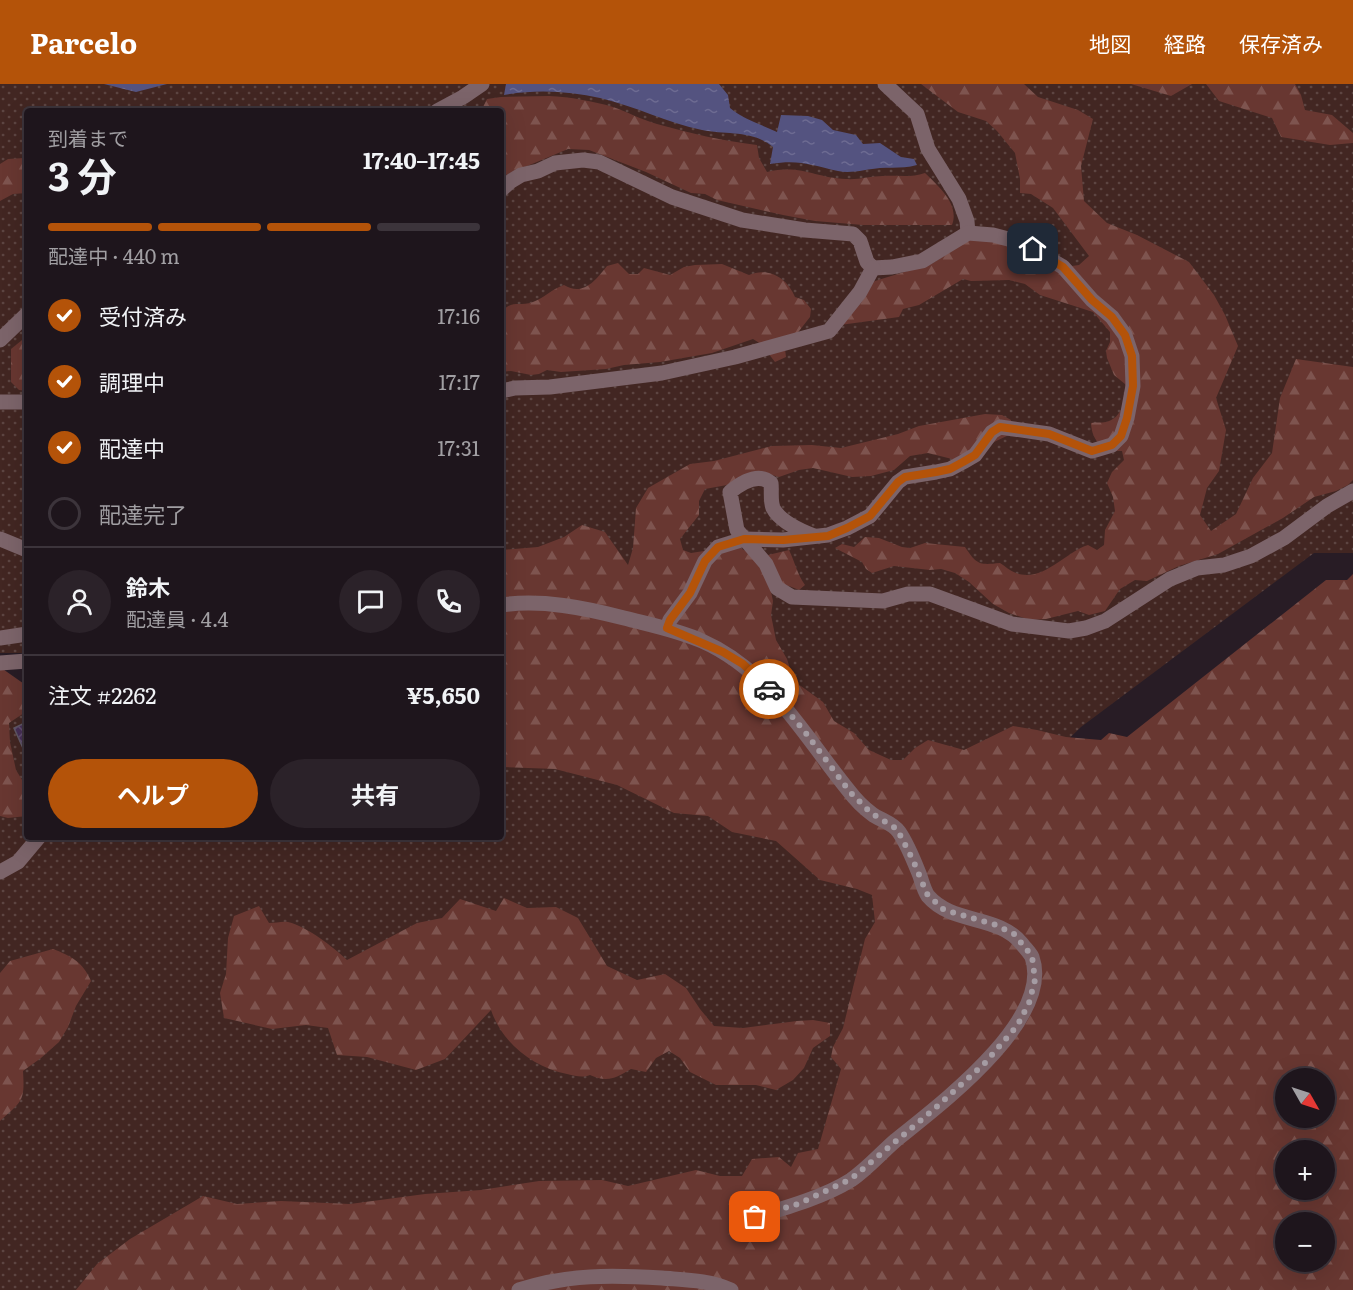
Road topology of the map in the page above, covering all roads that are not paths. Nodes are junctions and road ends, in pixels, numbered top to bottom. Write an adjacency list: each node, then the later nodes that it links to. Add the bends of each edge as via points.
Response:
1 (482, 84): 3 (street)
2 (885, 84): 5 (street, via 917,114 928,149 959,199)
3 (443, 108)
4 (504, 187): 6 (street, via 521,175 555,163 599,162 672,197 742,220 853,234)
5 (969, 233): 6 (street, via 922,261); 13 (street, via 993,235 1033,249 1063,267 1112,317 1125,335 1132,356 1133,386 1121,436 1112,445 1092,451 1049,434 1000,427 975,455 950,469 905,477 870,516 828,536)
6 (873, 268): 9 (street, via 830,331 662,372)
7 (24, 317): 8 (street)
8 (0, 340)
9 (504, 390)
10 (0, 402): 11 (street)
11 (24, 402)
12 (1353, 490): 15 (street, via 1251,556 1197,568 1170,579 1105,621 1069,631 1012,624 930,594 908,594 883,601 792,597 777,588 766,564)
13 (814, 536): 15 (street); 15 (street, via 783,519 774,509 771,483 758,478 730,492 737,530)
14 (0, 539): 16 (street)
15 (744, 539): 18 (street, via 718,547 705,561)
16 (24, 549)
17 (504, 605): 18 (street, via 556,604)
18 (667, 628): 23 (street, via 743,664 772,692 850,792 871,813 897,829 927,894 944,910 1014,934 1032,956 1035,980 1029,1003 1017,1026 984,1064 851,1179 798,1204)
19 (24, 634): 20 (street)
20 (0, 638)
21 (36, 840): 22 (street, via 18,862)
22 (0, 872)
23 (755, 1217)
24 (519, 1290): 25 (street, via 561,1278 614,1275 704,1281)
25 (731, 1290)

